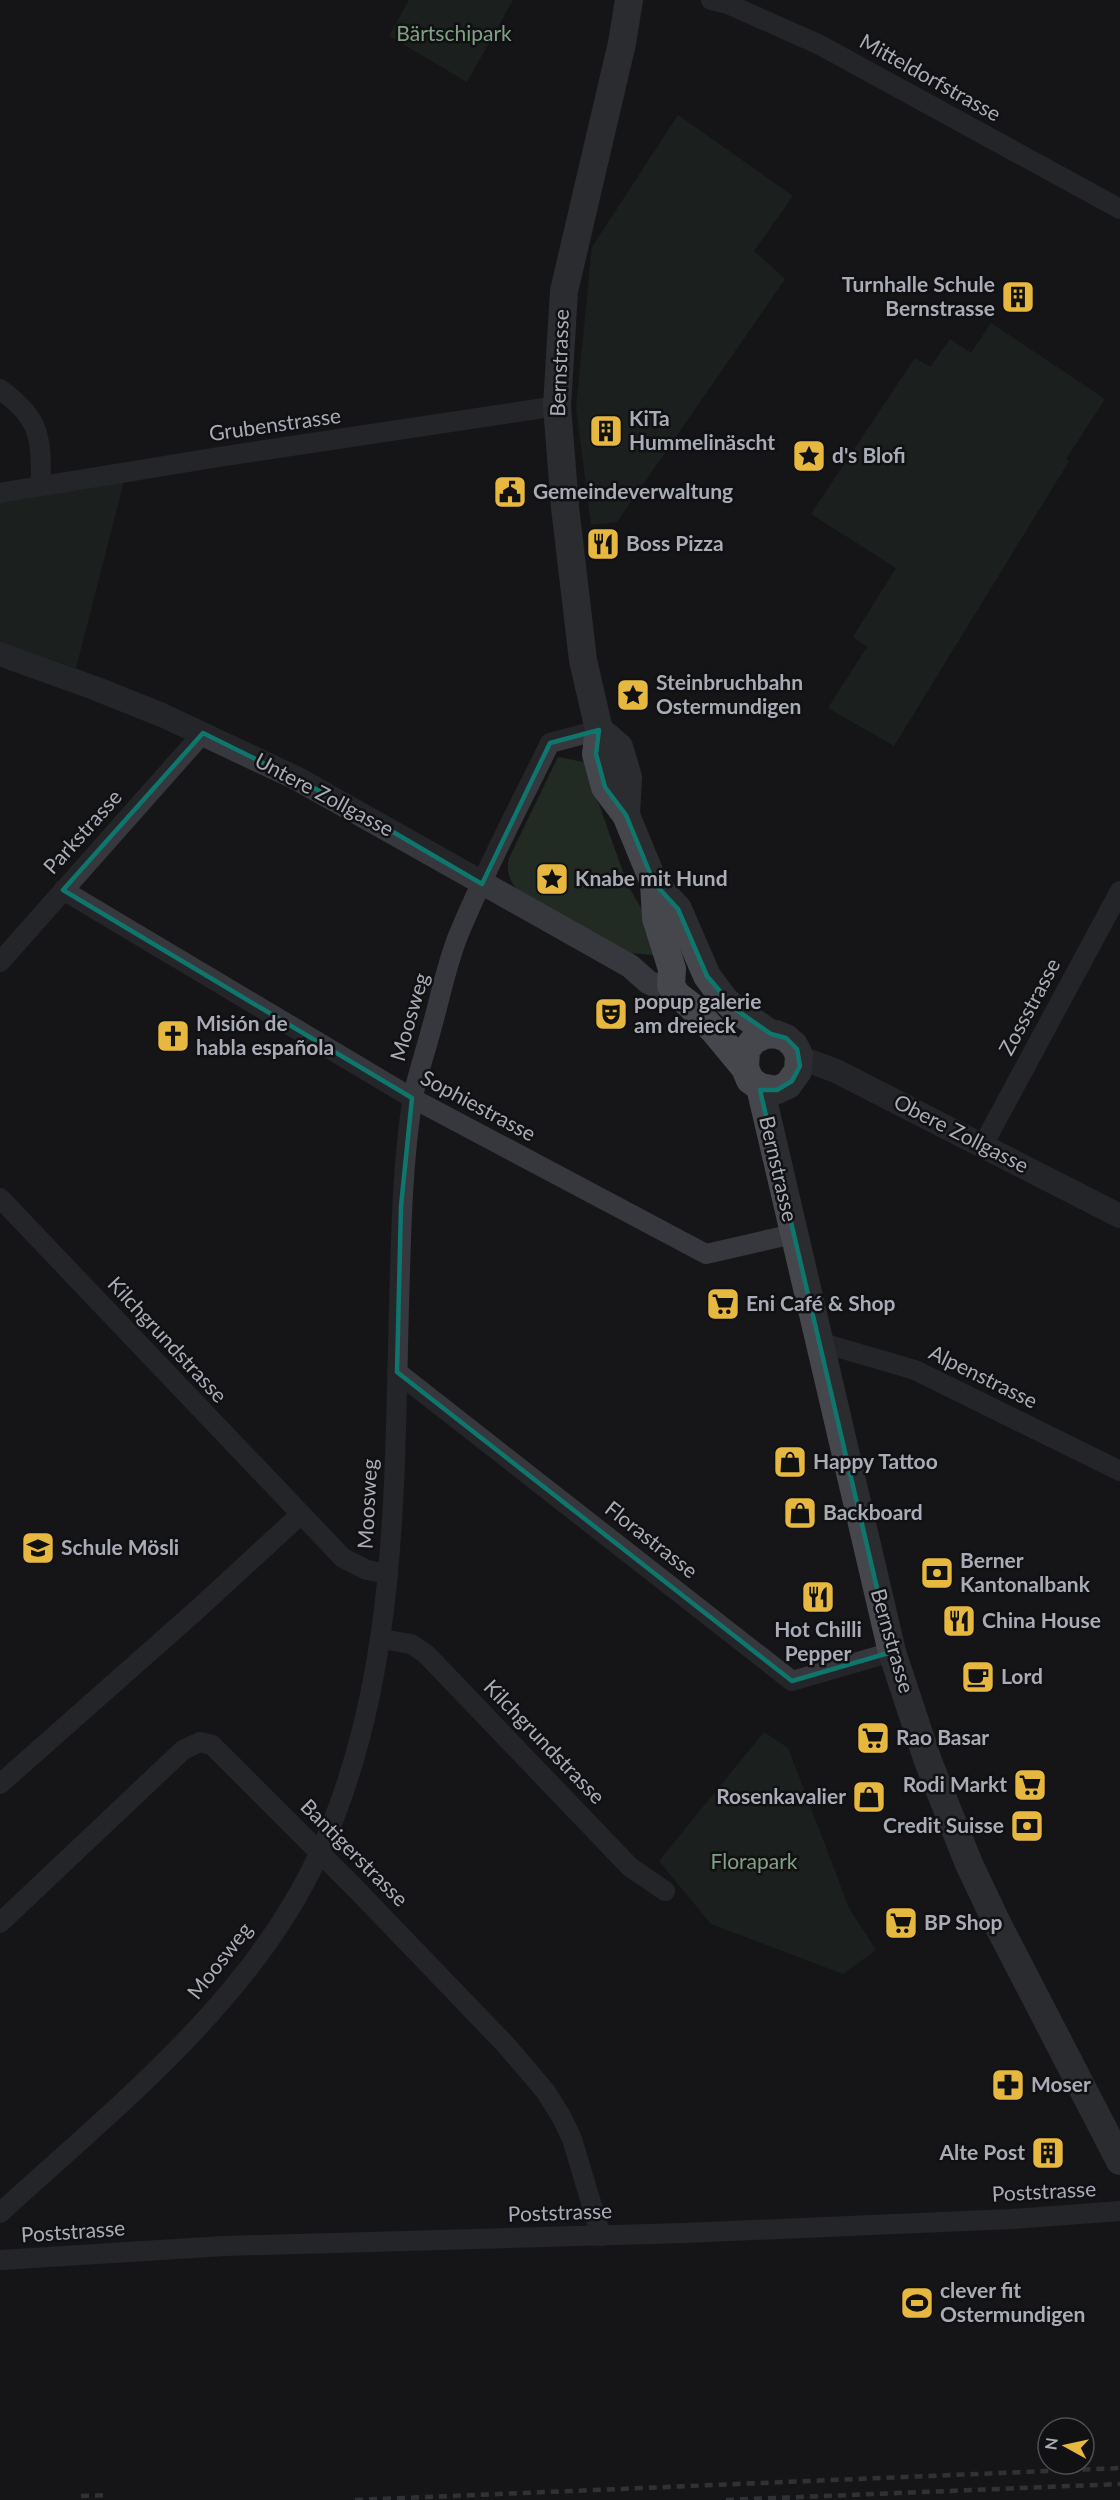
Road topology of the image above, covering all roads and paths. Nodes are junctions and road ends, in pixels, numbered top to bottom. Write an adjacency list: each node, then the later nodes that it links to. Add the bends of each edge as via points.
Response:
1 (629, 0): 5 (main road, Bernstrasse, via 564,291)
2 (711, 0): 3 (street, Mitteldorfstrasse, via 820,45)
3 (1120, 209)
4 (0, 389): 6 (street, via 26,410 37,429)
5 (557, 406): 6 (street, Grubenstrasse); 9 (main road, Bernstrasse, via 583,660)
6 (41, 485): 7 (street, Grubenstrasse)
7 (0, 493)
8 (0, 654): 10 (street, Untere Zollgasse)
9 (599, 730): 11 (main road, via 619,747 628,777 626,814); 12 (street, Moosweg, via 550,743)
10 (203, 733): 12 (street, Untere Zollgasse, via 342,802); 13 (street, Parkstrasse)
11 (654, 883): 16 (main road, via 678,909); 17 (main road, via 656,918)
12 (482, 884): 17 (street, Untere Zollgasse, via 632,968); 21 (street, Moosweg, via 457,939)
13 (63, 890): 15 (street, Parkstrasse); 21 (street, Sophiestrasse)
14 (1120, 891): 22 (street, Zossstrasse)
15 (0, 962)
16 (707, 976): 17 (main road, via 678,965); 18 (main road, via 735,1009)
17 (674, 982): 20 (main road, Bernstrasse)
18 (771, 1034): 19 (main road, via 791,1041); 20 (main road, via 759,1037 744,1056)
19 (800, 1060): 20 (main road, Bernstrasse, via 788,1085 777,1090); 22 (street, Obere Zollgasse, via 836,1071)
20 (752, 1078): 25 (main road, Bernstrasse)
21 (412, 1098): 25 (street, Sophiestrasse, via 706,1254); 27 (street, Moosweg, via 401,1206)
22 (983, 1145): 24 (street, Obere Zollgasse)
23 (0, 1198): 29 (street, Kilchgrundstrasse)
24 (1120, 1216)
25 (793, 1234): 26 (main road, Bernstrasse)
26 (819, 1342): 28 (street, Alpenstrasse, via 915,1370); 32 (main road, Bernstrasse)
27 (397, 1372): 30 (street, Moosweg); 32 (street, Florastrasse, via 792,1681)
28 (1120, 1471)
29 (300, 1515): 30 (street, Kilchgrundstrasse, via 344,1558); 33 (street)
30 (388, 1574): 31 (street, Moosweg)
31 (381, 1639): 34 (street, Moosweg, via 362,1729); 35 (street, Kilchgrundstrasse, via 411,1644 426,1654 630,1867)
32 (892, 1652): 37 (main road, Bernstrasse, via 928,1761 969,1864)
33 (0, 1784)
34 (320, 1852): 36 (street, Bantigerstrasse, via 218,1751 206,1743 194,1743); 39 (street, Moosweg, via 271,1936 198,2028); 40 (street, Bantigerstrasse, via 546,2091 572,2139)
35 (665, 1891)
36 (0, 1923)
37 (1120, 2162)
38 (1120, 2211): 40 (street, Poststrasse)
39 (0, 2212)
40 (601, 2236): 41 (street, Poststrasse, via 224,2246)
41 (0, 2260)

